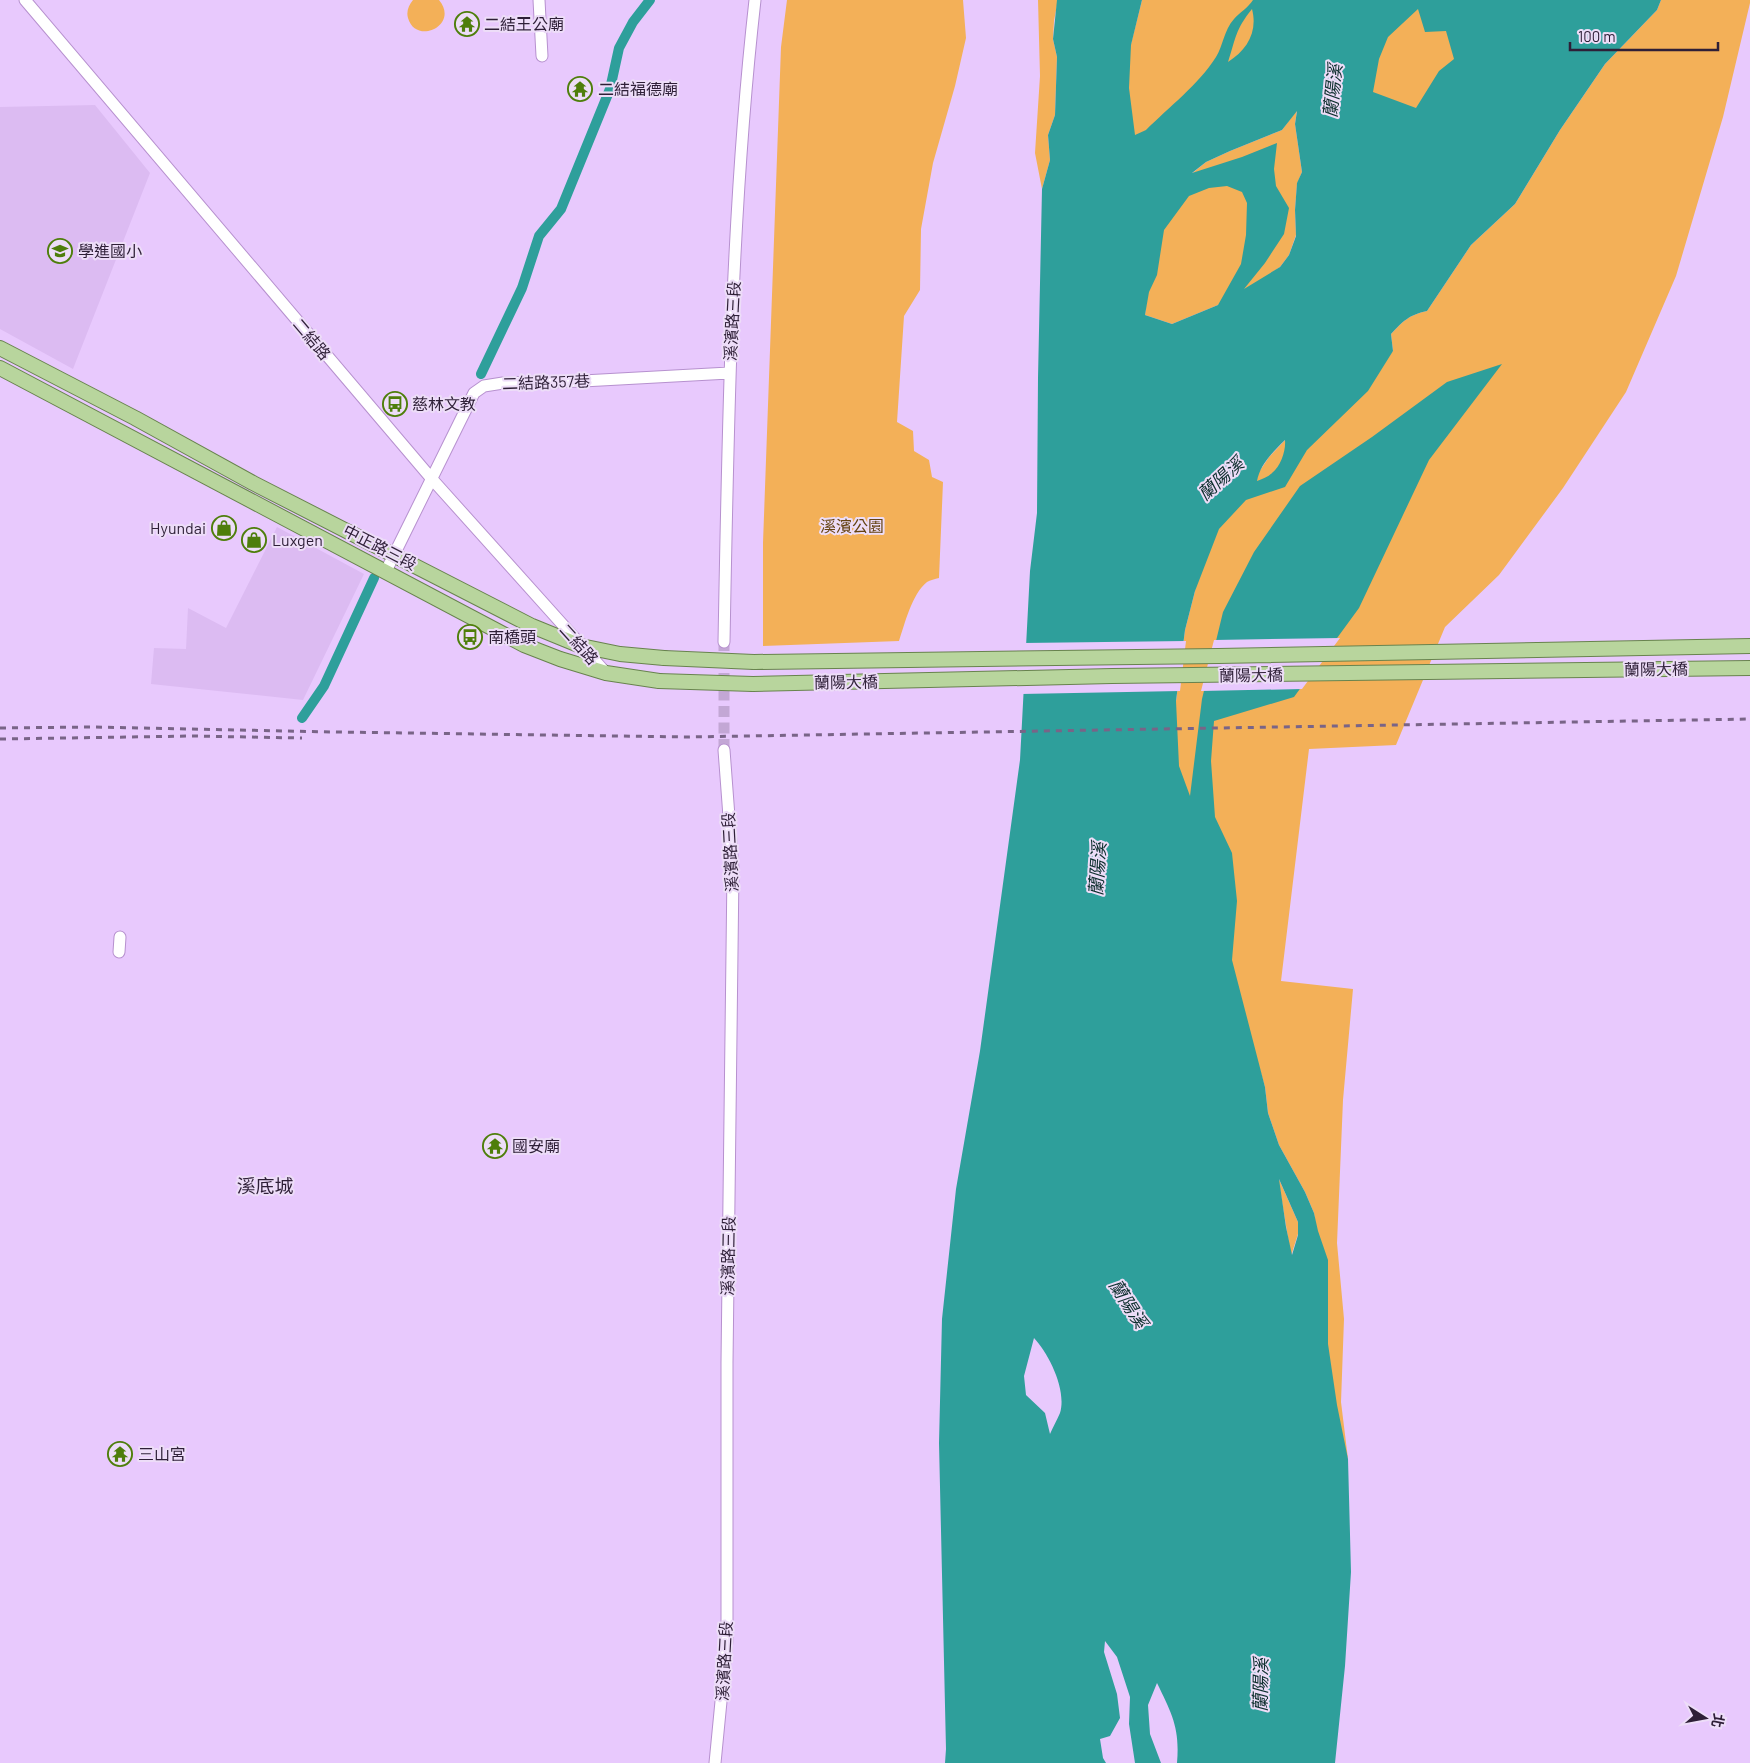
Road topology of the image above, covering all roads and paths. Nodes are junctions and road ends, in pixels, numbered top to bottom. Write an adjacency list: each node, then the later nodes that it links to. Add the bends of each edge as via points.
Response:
1 (25, 0): 10 (street, 二結路)
2 (539, 0): 4 (street)
3 (755, 0): 8 (street, 溪濱路三段, via 746,93)
4 (542, 56)
5 (0, 348): 6 (main road, 中正路三段)
6 (32, 365): 9 (main road); 11 (main road, 中正路三段)
7 (0, 368): 9 (main road, 中正路三段)
8 (729, 373): 10 (street, 二結路357巷, via 503,383 471,388); 13 (street, 溪濱路三段)
9 (25, 381): 12 (main road, 中正路三段)
10 (431, 478): 11 (street, 二結路357巷); 14 (street, 二結路)
11 (394, 554): 12 (street, 二結路357巷); 14 (main road, 中正路三段, via 532,626)
12 (386, 571): 18 (main road, 中正路三段, via 524,645)
13 (724, 642)
14 (581, 646): 16 (main road, 中正路三段, bridge, via 620,654); 18 (street, 二結路)
15 (1750, 646): 16 (main road, 蘭陽大橋)
16 (754, 662)
17 (1750, 668): 19 (main road, 蘭陽大橋)
18 (606, 673): 19 (main road, 中正路三段, bridge, via 659,681)
19 (753, 684)
20 (724, 750): 23 (street, 溪濱路三段, via 733,870 727,1640)
21 (120, 937): 22 (street)
22 (119, 952)
23 (715, 1763)

